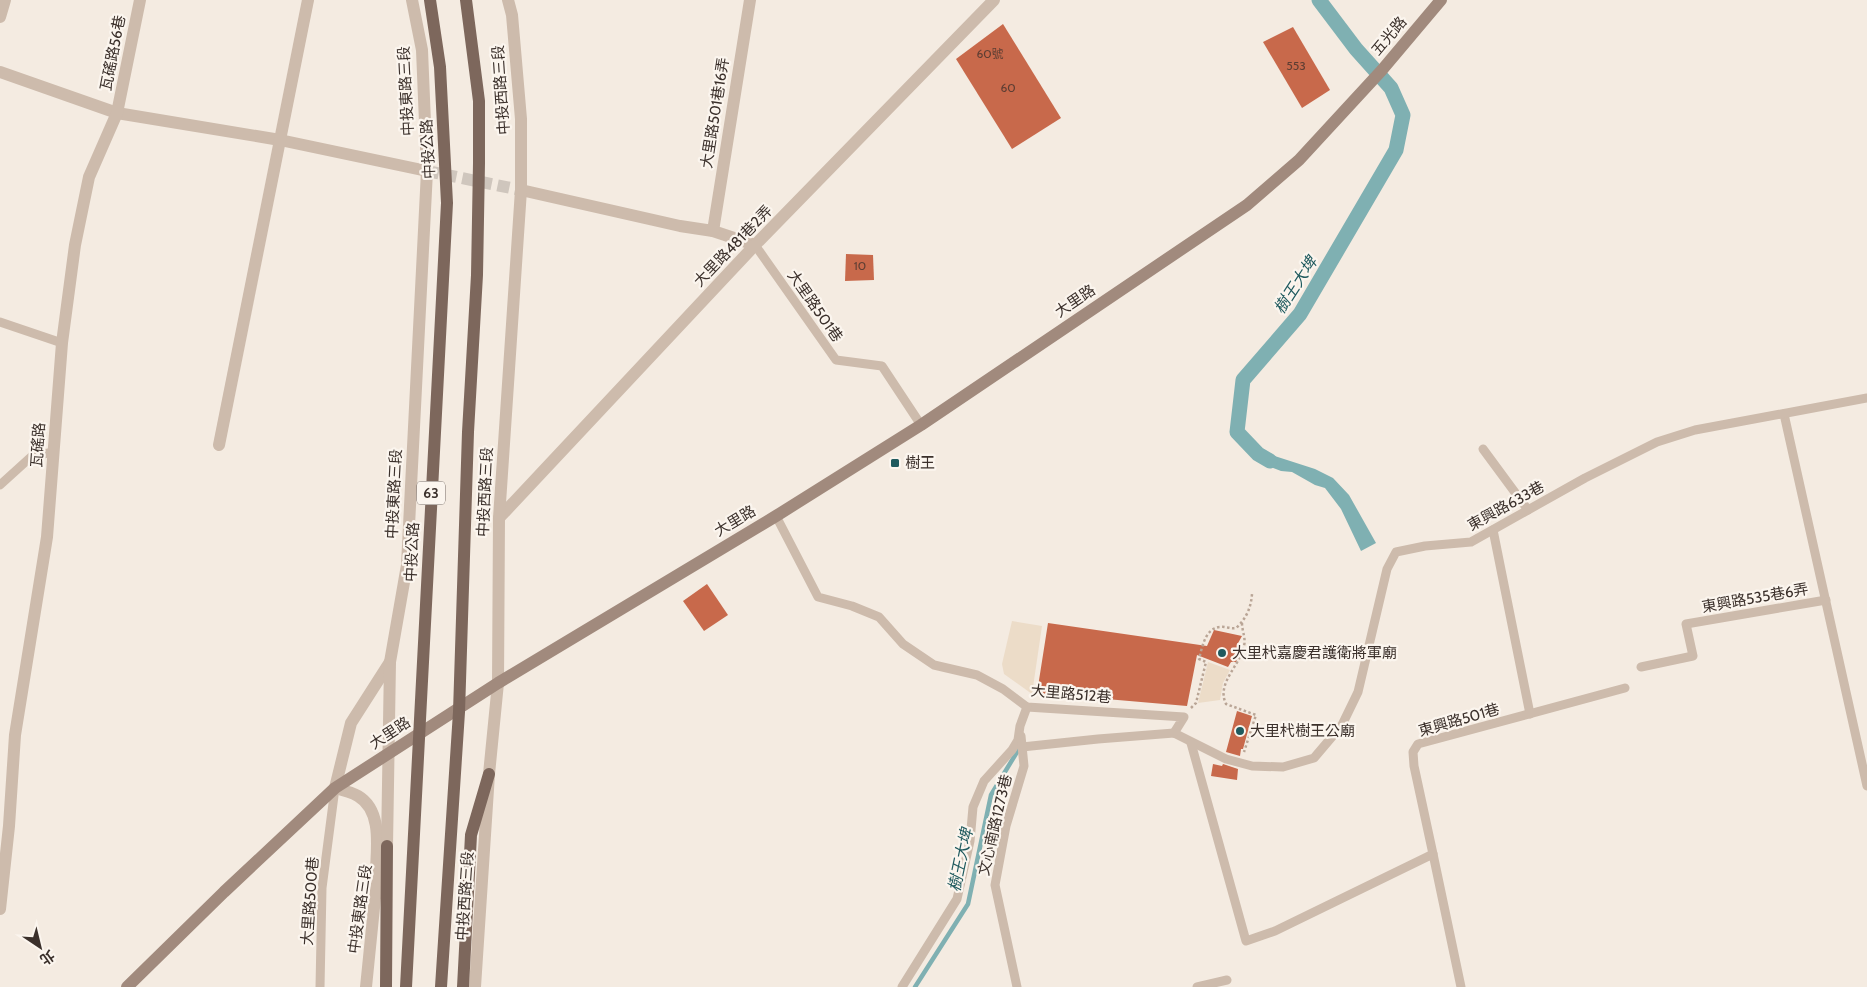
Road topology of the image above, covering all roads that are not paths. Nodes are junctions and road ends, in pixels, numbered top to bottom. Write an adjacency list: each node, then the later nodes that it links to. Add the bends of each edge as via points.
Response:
1 (5, 0): 11 (street)
2 (140, 0): 14 (street, 瓦磘路56巷)
3 (308, 0): 15 (street)
4 (412, 0): 16 (street, 中投東路三段, via 422,50)
5 (430, 0): 57 (main road, 中投公路 / 63, via 440,67 447,203)
6 (466, 0): 58 (main road, 63, via 479,102 477,266 459,712)
7 (508, 0): 17 (street, 中投西路三段, via 521,120)
8 (750, 0): 18 (street, 大里路501巷16弄)
9 (994, 0): 19 (street, 大里路481巷2弄)
10 (1441, 0): 13 (street, 五光路)
11 (0, 17)
12 (0, 72): 14 (street)
13 (1365, 88): 24 (street, 大里路, via 1299,160 1248,205)
14 (117, 113): 15 (street); 21 (street, 瓦磘路, via 89,177 75,244)
15 (280, 140): 16 (street); 25 (street)
16 (427, 171): 34 (street, 中投東路三段, via 407,565)
17 (521, 190): 18 (street); 31 (street, 中投西路三段)
18 (713, 231): 19 (street)
19 (755, 245): 24 (lane, 大里路501巷, via 836,360 882,366); 31 (street, 大里路481巷2弄)
20 (0, 322): 21 (lane)
21 (62, 343): 27 (street, 瓦磘路)
22 (1867, 398): 23 (lane, 東興路633巷)
23 (1784, 414): 29 (lane, 東興路633巷, via 1695,430 1657,442); 33 (lane, 東興路535巷6弄)
24 (921, 425): 30 (street, 大里路)
25 (219, 445)
26 (1483, 449): 29 (lane)
27 (54, 452): 28 (lane, via 32,456); 51 (street, 瓦磘路, via 47,537 15,735)
28 (0, 485)
29 (1528, 510): 32 (lane, 東興路633巷)
30 (776, 516): 36 (street, 大里路); 38 (lane, 大里路512巷, via 818,597 879,617 903,644 934,665 977,675)
31 (499, 518): 36 (street, 中投西路三段)
32 (1493, 530): 39 (lane); 42 (lane, 東興路633巷, via 1471,542 1396,552 1387,569 1358,692 1342,725 1314,758 1283,767 1252,766 1226,759)
33 (1826, 600): 35 (lane, 東興路535巷6弄, via 1686,624 1693,656); 46 (lane, 東興路535巷6弄)
34 (390, 662): 44 (street, 中投東路三段); 47 (street, via 351,723)
35 (1641, 667)
36 (498, 683): 44 (street, 大里路); 45 (street, 中投西路三段)
37 (1625, 688): 39 (lane, 東興路501巷)
38 (1027, 707): 40 (lane); 41 (lane, 大里路512巷, via 1184,716)
39 (1530, 714): 49 (lane, 東興路501巷, via 1418,744 1413,752 1414,766)
40 (1020, 728): 43 (lane, 文心南路1273巷); 61 (lane, via 1018,740 984,781 973,807 970,841 957,899)
41 (1174, 733): 42 (lane, 東興路633巷); 43 (lane)
42 (1191, 743): 49 (lane, via 1246,941 1275,931)
43 (1022, 747): 62 (lane, 文心南路1273巷, via 1024,766 1006,826 995,885)
44 (388, 754): 47 (street, 大里路); 48 (street, 中投東路三段)
45 (489, 774): 59 (main road, via 471,835); 60 (street, 中投西路三段)
46 (1867, 786)
47 (336, 788): 50 (street, via 359,796 371,808 377,834); 53 (street, 大里路); 54 (lane, 大里路500巷, via 322,888)
48 (387, 846): 50 (street, 中投東路三段); 56 (main road)
49 (1433, 854): 64 (lane)
50 (376, 888): 55 (street, 中投東路三段)
51 (0, 909)
52 (1227, 980): 63 (lane)
53 (128, 987)
54 (320, 987)
55 (366, 987)
56 (386, 987)
57 (406, 987)
58 (441, 987)
59 (463, 987)
60 (475, 987)
61 (902, 987)
62 (1017, 987)
63 (1197, 987)
64 (1461, 987)

